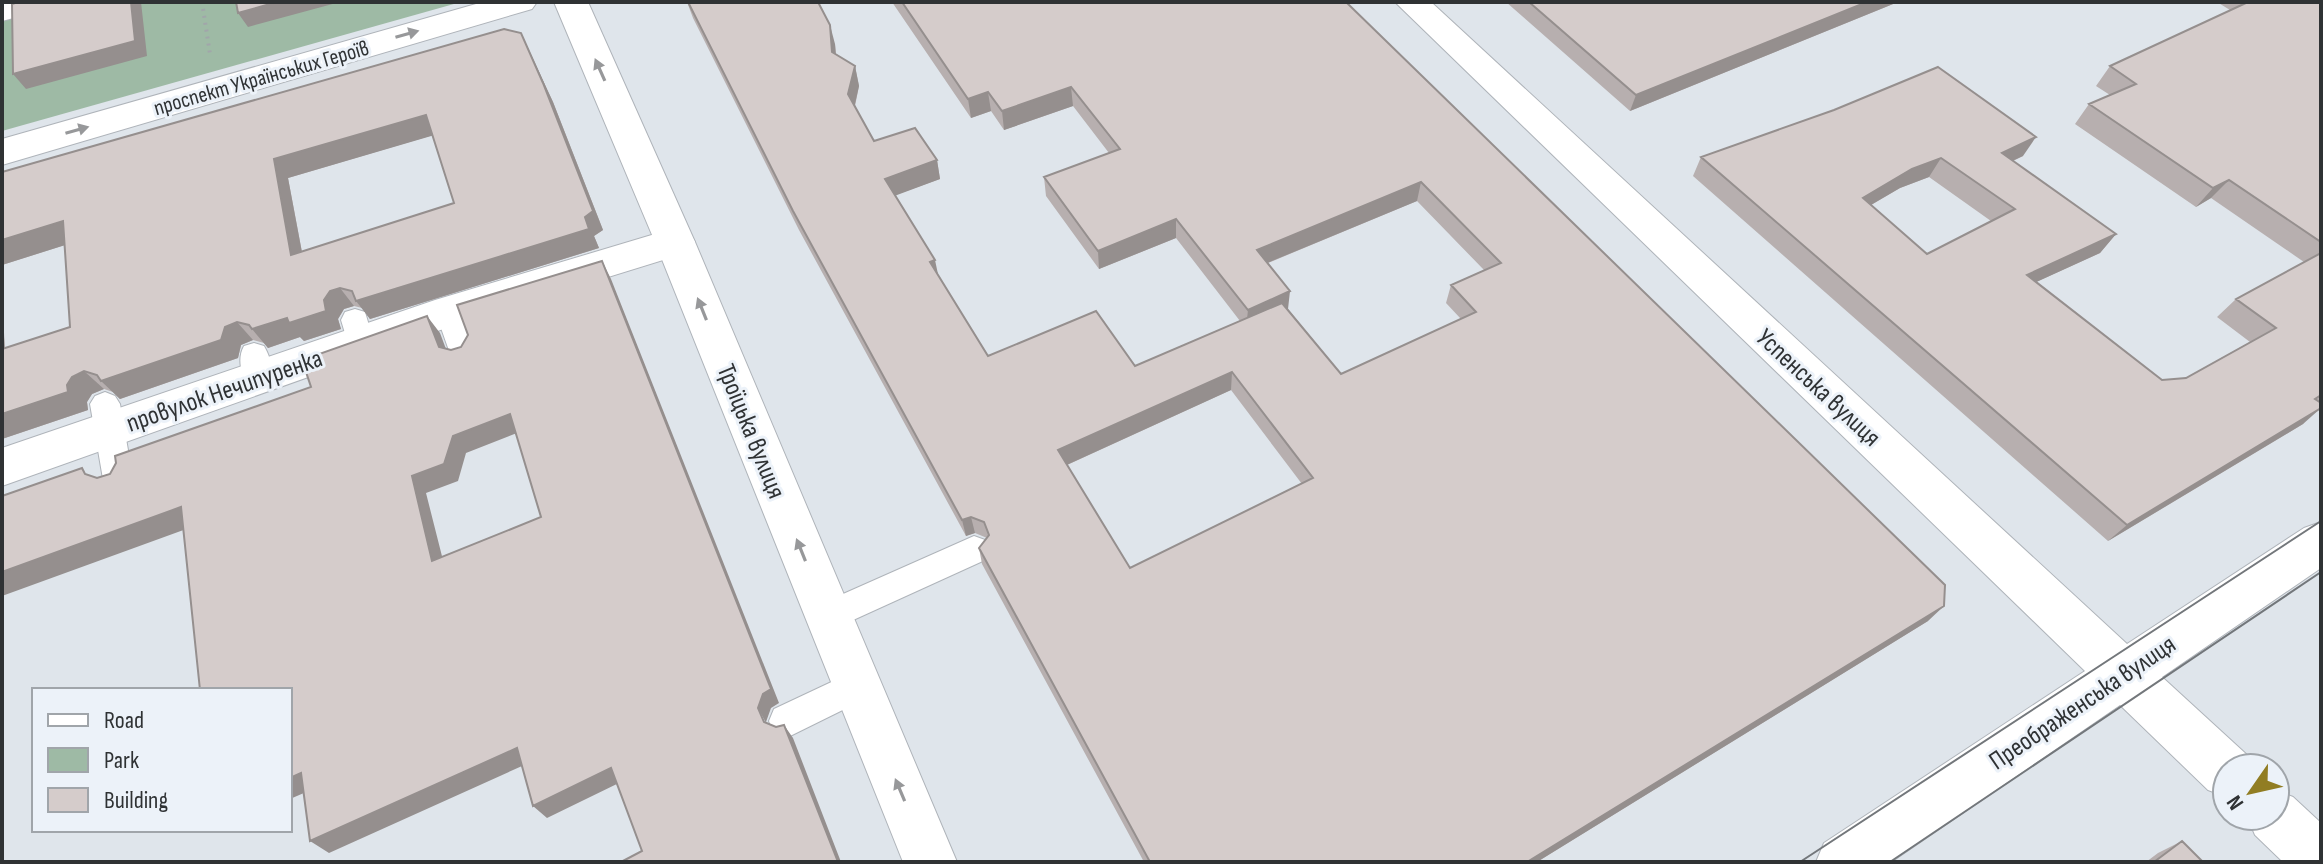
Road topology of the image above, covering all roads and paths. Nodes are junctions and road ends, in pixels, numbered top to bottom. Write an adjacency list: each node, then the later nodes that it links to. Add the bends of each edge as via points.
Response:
1 (36, 2): 6 (street)
2 (202, 2): 7 (path)
3 (520, 2): 8 (street, проспект Українських Героїв, one-way to 3)
4 (571, 2): 9 (street, Троїцька вулиця, one-way to 4)
5 (1412, 2): 18 (street, Успенська вулиця)
6 (2, 11)
7 (211, 59)
8 (2, 152)
9 (675, 242): 10 (street, провулок Нечипуренка); 17 (street, Троїцька вулиця, one-way to 9)
10 (449, 311): 11 (lane); 12 (street, провулок Нечипуренка, via 358,331)
11 (463, 354)
12 (108, 416): 13 (street, провулок Нечипуренка); 14 (lane)
13 (2, 467)
14 (118, 479)
15 (2321, 542): 18 (street, Преображенська вулиця)
16 (974, 550): 17 (lane)
17 (828, 616): 19 (street, Троїцька вулиця)
18 (2124, 674): 21 (street, Успенська вулиця); 25 (street, Преображенська вулиця)
19 (857, 686): 20 (lane); 24 (street, Троїцька вулиця, one-way to 19)
20 (786, 721)
21 (2211, 757)
22 (2291, 832): 23 (street)
23 (2321, 860)
24 (930, 862)
25 (1843, 862)

